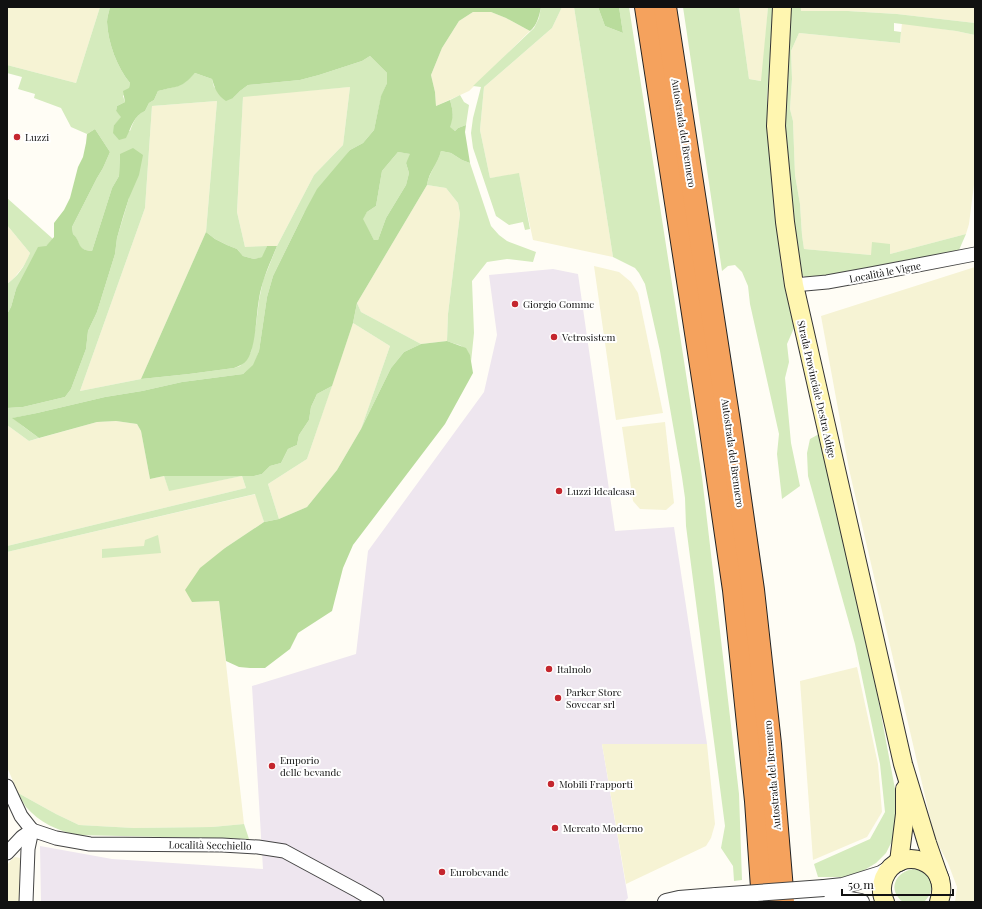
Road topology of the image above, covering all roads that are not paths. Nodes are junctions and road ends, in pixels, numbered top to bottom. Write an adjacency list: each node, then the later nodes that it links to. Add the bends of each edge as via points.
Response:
1 (646, 7): 16 (highway, Autostrada del Brennero, via 734,590 756,801)
2 (665, 7): 17 (highway, Autostrada del Brennero, via 753,590 770,744)
3 (782, 7): 5 (main road, Strada Provinciale Destra Adige, via 776,126)
4 (975, 254): 5 (street, Località le Vigne, via 828,282)
5 (794, 285): 6 (main road, Strada Provinciale Destra Adige)
6 (903, 764): 10 (main road, Strada Provinciale Destra Adige, via 905,814); 12 (main road, Strada Provinciale Destra Adige)
7 (7, 786): 8 (street, via 21,816)
8 (32, 830): 9 (street); 13 (street, via 28,849); 14 (street, Località Secchiello, via 56,838 90,844 222,845 258,847 284,852)
9 (7, 853)
10 (896, 864): 11 (street, via 881,874); 12 (main road, via 906,859 914,859 928,864 938,874); 20 (main road, via 882,882)
11 (824, 894): 15 (street, bridge, via 716,896); 18 (street); 19 (street)
12 (940, 895)
13 (26, 902)
14 (377, 902)
15 (666, 902)
16 (763, 902)
17 (783, 902)
18 (788, 902)
19 (861, 902)
20 (885, 902)

